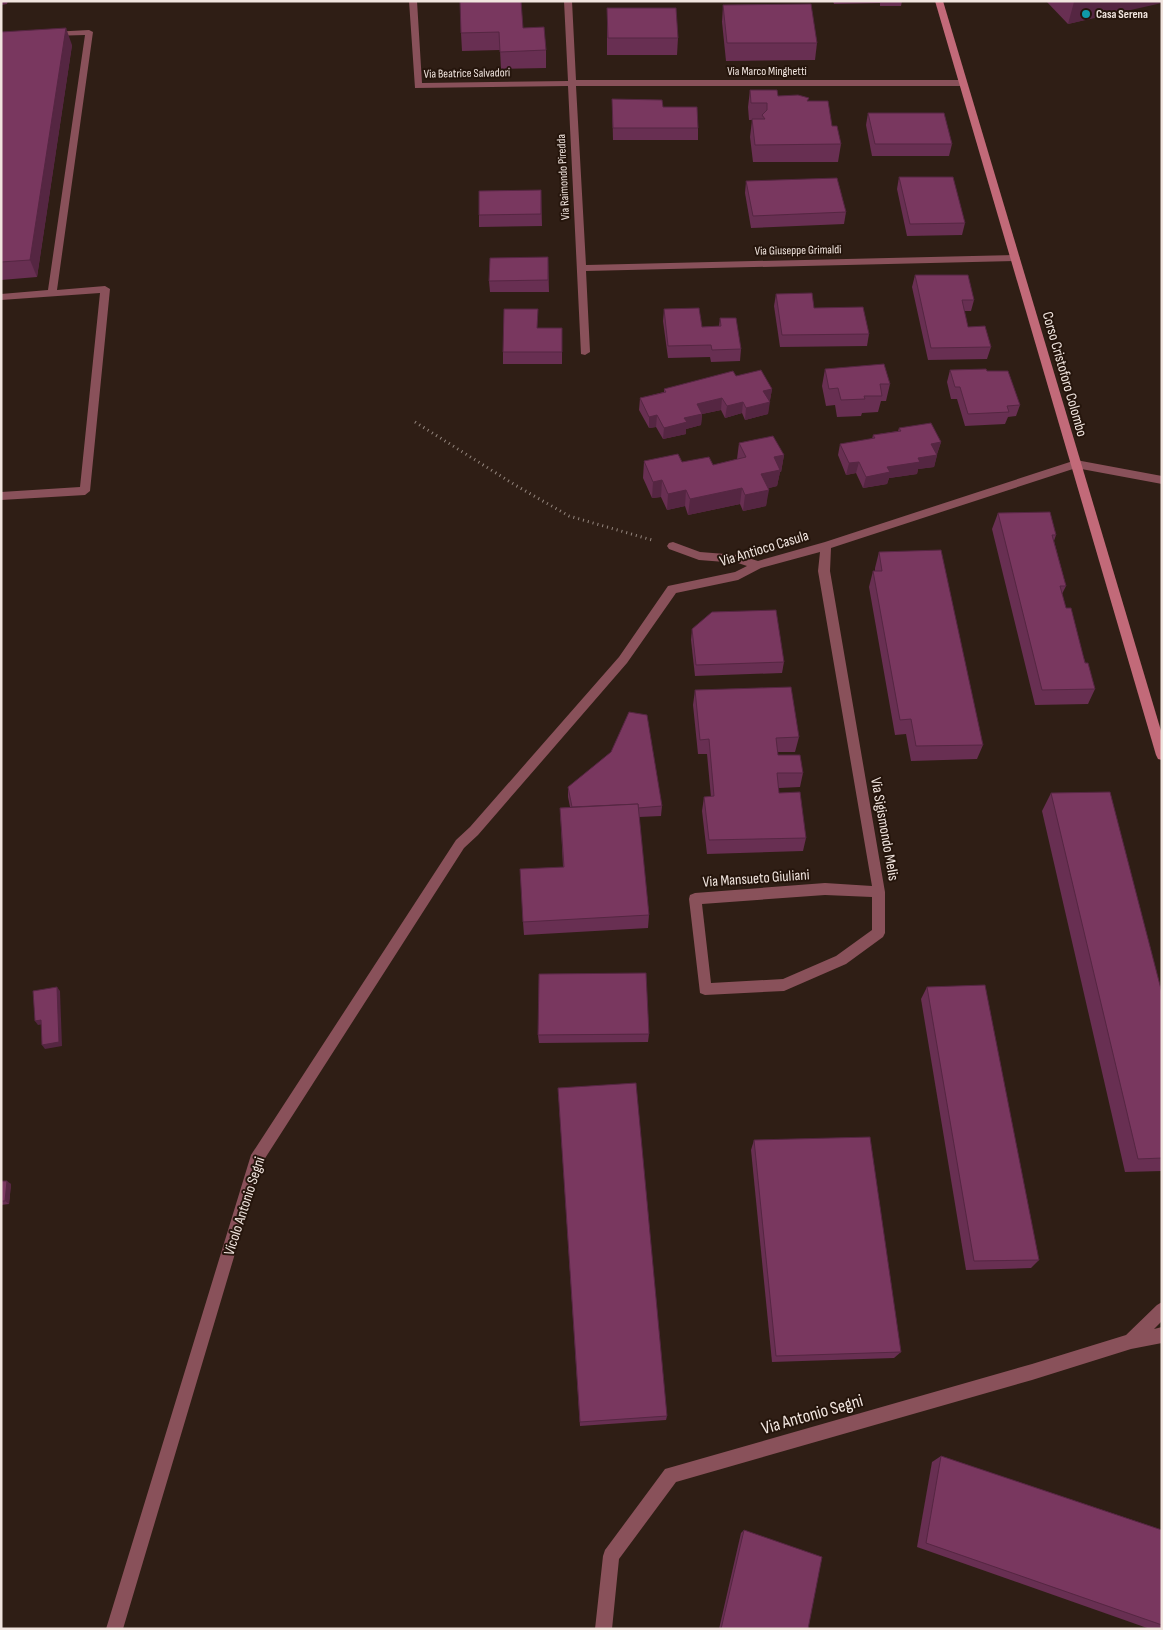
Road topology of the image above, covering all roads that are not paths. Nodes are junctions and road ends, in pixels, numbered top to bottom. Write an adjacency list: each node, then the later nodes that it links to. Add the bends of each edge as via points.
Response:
1 (413, 1): 5 (street, Via Beatrice Salvadori, via 418,86)
2 (568, 1): 5 (street, Via Raimondo Piredda)
3 (939, 1): 6 (street, Corso Cristoforo Colombo)
4 (40, 34): 9 (street, via 89,32)
5 (571, 83): 6 (street, Via Marco Minghetti); 8 (street, Via Raimondo Piredda)
6 (963, 83): 7 (street, Corso Cristoforo Colombo)
7 (1015, 258): 8 (street, Via Giuseppe Grimaldi); 12 (street, Corso Cristoforo Colombo)
8 (581, 268): 11 (street, Via Raimondo Piredda)
9 (52, 293): 10 (street); 14 (street, via 106,289 85,491)
10 (1, 297)
11 (585, 352)
12 (1076, 464): 13 (street); 16 (street, Via Antioco Casula); 18 (street, Corso Cristoforo Colombo)
13 (1162, 480)
14 (1, 496)
15 (673, 546): 17 (street, via 699,556 738,559)
16 (826, 546): 17 (street, Via Antioco Casula); 20 (street, Via Sigismondo Melis, via 824,571)
17 (758, 565): 19 (street, Via Antioco Casula, via 738,576 672,589 623,660)
18 (1162, 755)
19 (474, 831): 25 (street, Vicolo Antonio Segni, via 460,844 256,1160)
20 (879, 892): 21 (street, Via Sigismondo Melis, via 878,933 841,960 784,985); 21 (street, Via Mansueto Giuliani, via 825,889 695,899)
21 (705, 989)
22 (1162, 1310): 24 (street, Via Antonio Segni)
23 (1162, 1335): 24 (street, Via Antonio Segni)
24 (1131, 1341): 26 (street, Via Antonio Segni, via 671,1475 611,1556)
25 (114, 1629)
26 (603, 1629)

